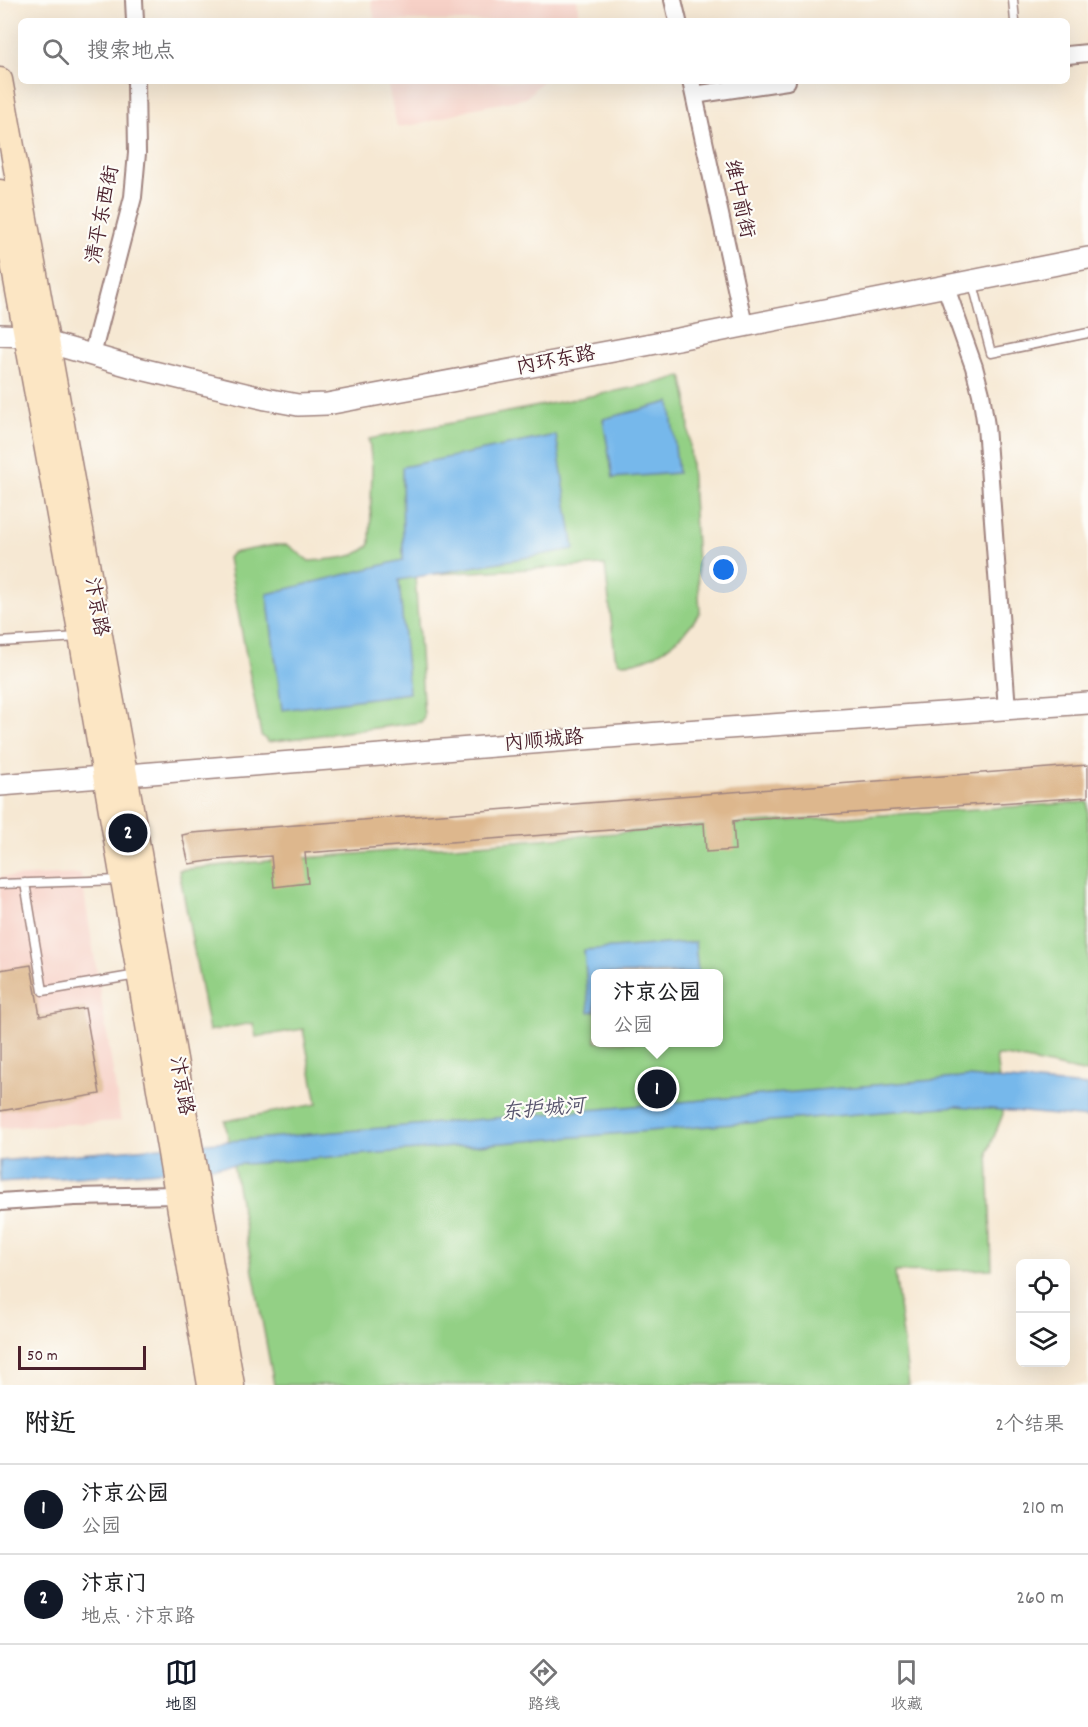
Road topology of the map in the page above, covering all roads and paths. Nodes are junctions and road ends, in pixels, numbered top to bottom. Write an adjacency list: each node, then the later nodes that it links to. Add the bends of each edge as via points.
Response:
1 (134, 0): 4 (street)
2 (673, 0): 5 (street)
3 (1014, 0): 6 (lane)
4 (135, 18)
5 (677, 18)
6 (1015, 18)
7 (1088, 53): 8 (street)
8 (1070, 55)
9 (0, 80): 21 (main road, 汴京路)
10 (136, 84): 22 (street, 清平东西街, via 133,198)
11 (746, 84): 12 (street)
12 (692, 88): 18 (street, 维中前街)
13 (0, 192): 21 (main road, 汴京路)
14 (1088, 258): 15 (street, 内环东路)
15 (972, 280): 16 (street, 内环东路); 19 (lane, via 991,353)
16 (945, 285): 18 (street, 内环东路); 26 (street, via 981,394 986,426)
17 (0, 319): 21 (street, 内环东路)
18 (744, 325): 22 (street, 内环东路, via 327,404 298,405)
19 (1088, 333)
20 (0, 335): 21 (street, 内环东路)
21 (36, 339): 22 (street, 内环东路); 23 (main road, 汴京路); 27 (main road, 汴京路)
22 (93, 355)
23 (81, 636): 24 (lane); 27 (main road, 汴京路)
24 (0, 642)
25 (1088, 703): 26 (street, 内顺城路)
26 (1007, 709): 27 (street, 内顺城路)
27 (115, 777): 28 (street, 内顺城路); 29 (main road, 汴京路); 33 (main road, 汴京路)
28 (0, 785)
29 (123, 880): 30 (lane); 32 (main road, 汴京路)
30 (25, 883): 31 (lane); 32 (lane, via 43,991)
31 (0, 884)
32 (140, 975): 33 (main road, 汴京路)
33 (179, 1137): 34 (main road)
34 (184, 1188): 35 (street); 36 (main road); 37 (main road)
35 (0, 1202)
36 (210, 1385)
37 (232, 1385)

